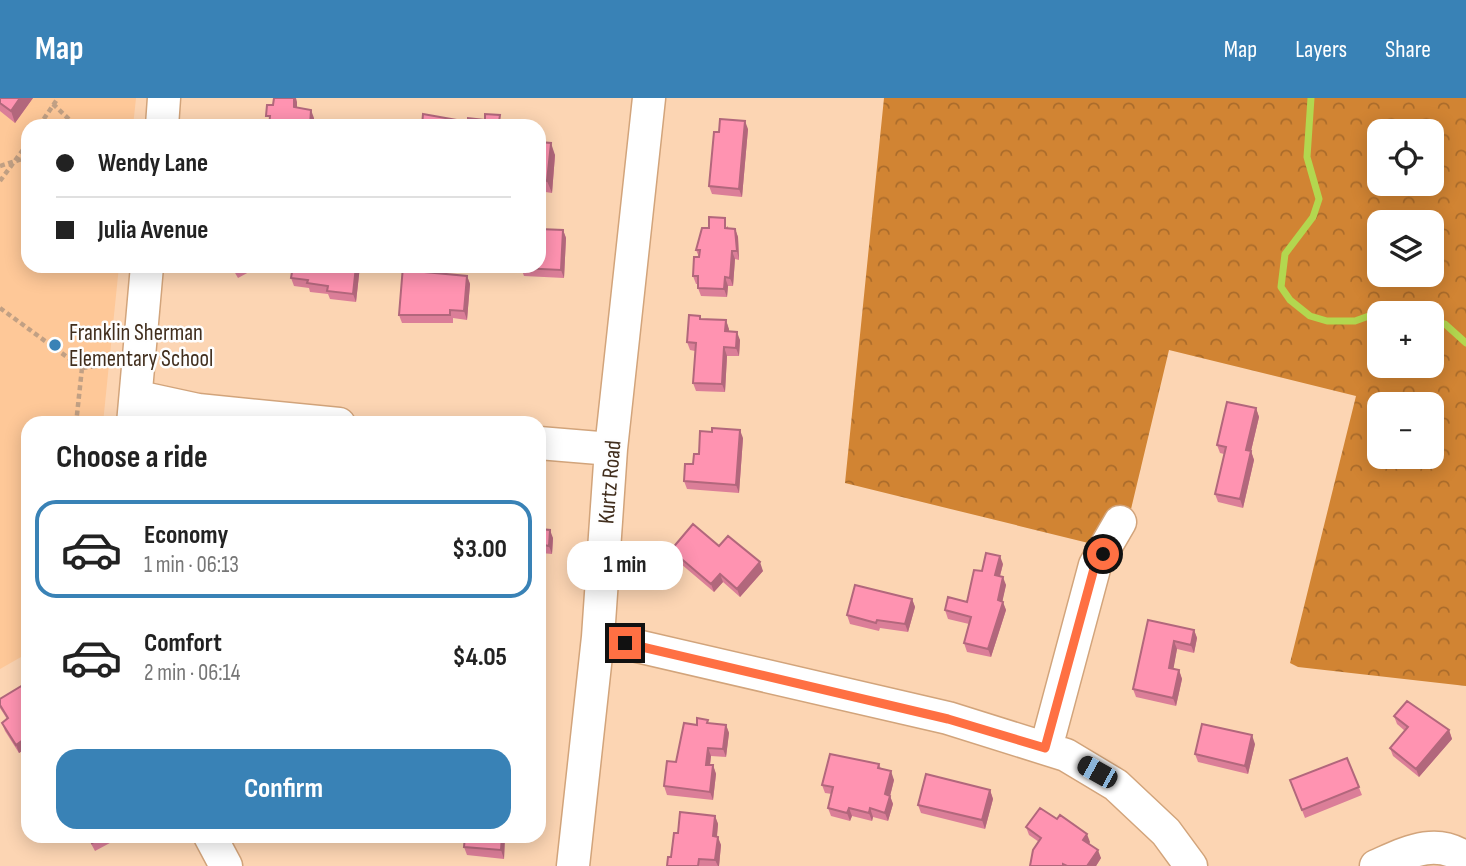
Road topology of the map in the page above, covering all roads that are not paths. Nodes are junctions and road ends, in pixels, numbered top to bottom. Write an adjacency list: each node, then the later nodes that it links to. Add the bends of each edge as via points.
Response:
1 (164, 98): 3 (street)
2 (649, 98): 8 (street, Kurtz Road)
3 (162, 119)
4 (146, 273): 5 (street)
5 (135, 410): 6 (street)
6 (258, 416)
7 (546, 444): 8 (street)
8 (611, 449): 10 (street, Kurtz Road)
9 (1120, 522): 11 (street, via 1095,565)
10 (597, 637): 11 (street, via 948,719); 15 (street, Kurtz Road)
11 (1045, 748): 16 (street, via 1116,785 1166,832)
12 (214, 843): 14 (street)
13 (1466, 859): 17 (street, via 1444,848 1419,848)
14 (226, 866)
15 (573, 866)
16 (1191, 866)
17 (1376, 866)

